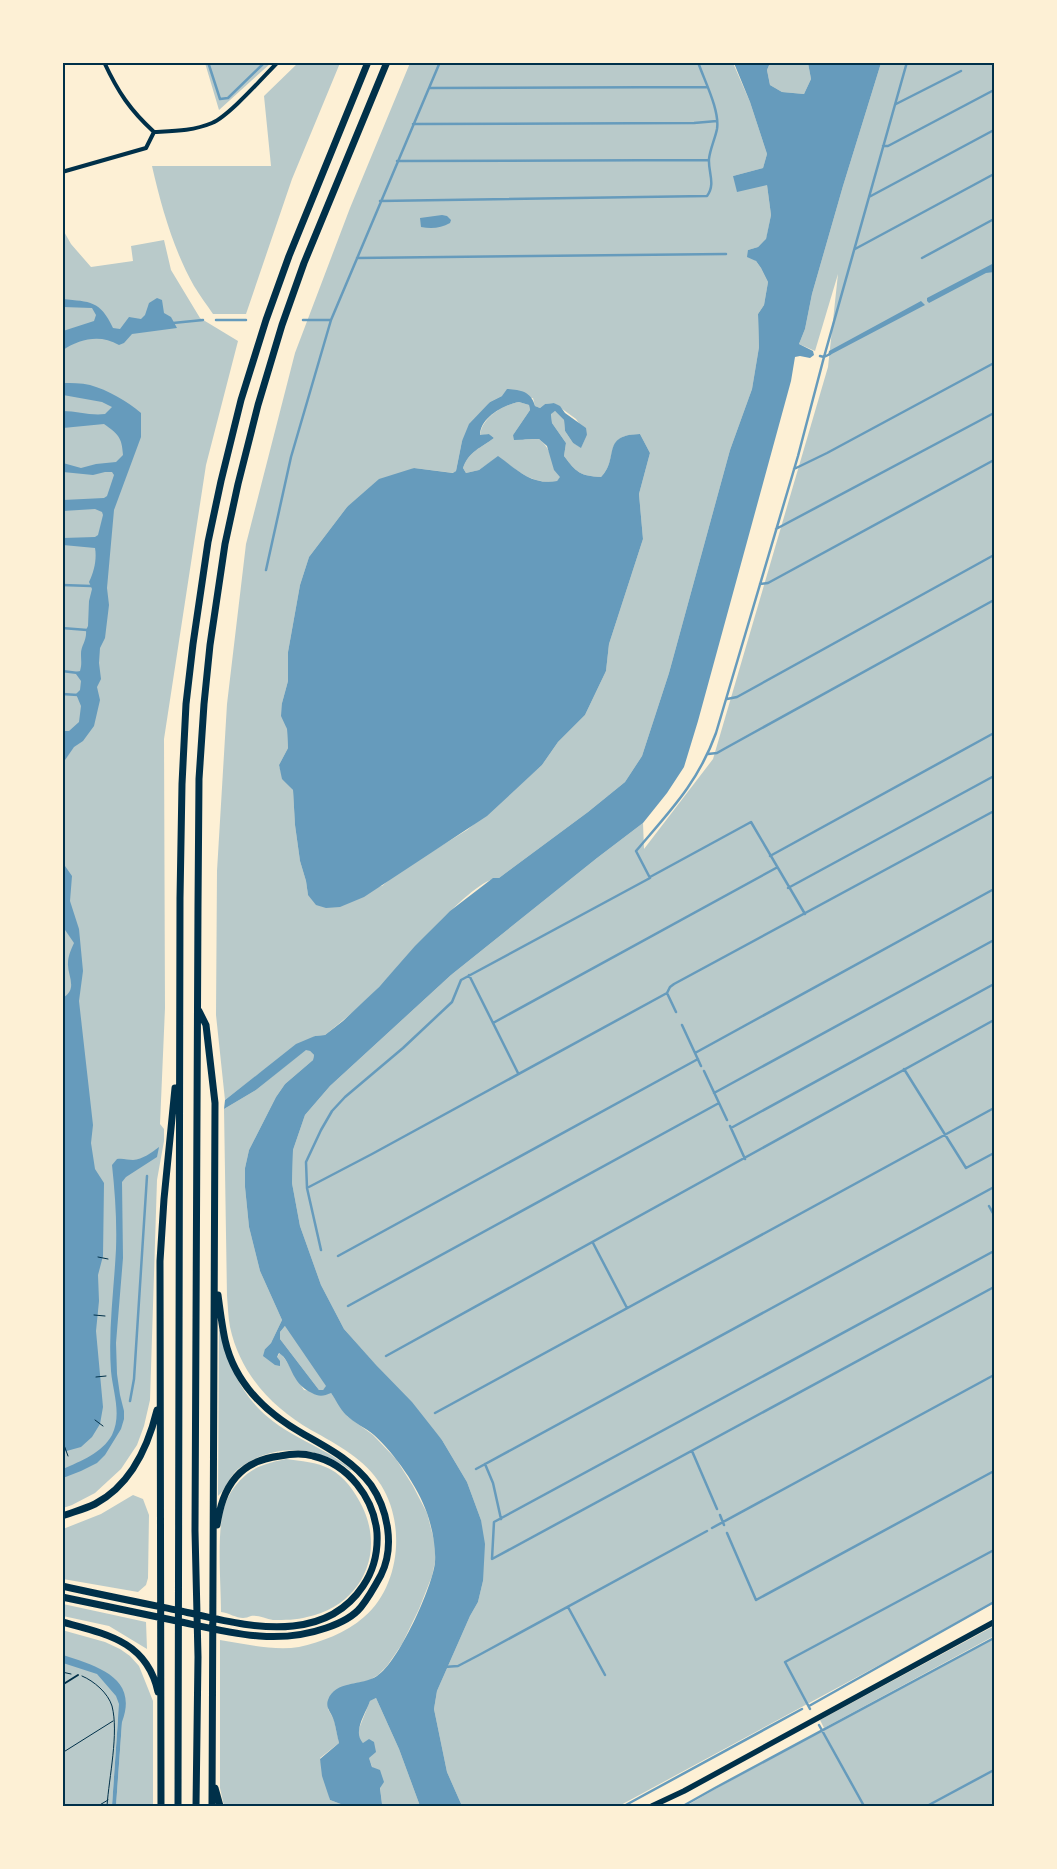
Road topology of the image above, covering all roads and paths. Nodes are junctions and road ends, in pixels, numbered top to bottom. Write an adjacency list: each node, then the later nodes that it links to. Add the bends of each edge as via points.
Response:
1 (104, 62): 5 (street, via 117,90)
2 (278, 62): 5 (street, via 213,123 191,129)
3 (368, 62): 8 (highway, via 266,320 241,400 208,542 186,704)
4 (386, 62): 7 (highway, via 282,325 258,405 225,544 210,646 199,780)
5 (154, 132): 6 (street, via 146,148)
6 (62, 172)
7 (197, 1008): 11 (highway, via 206,1025 215,1103); 40 (highway)
8 (178, 1075): 16 (highway, via 160,1261); 39 (highway)
9 (98, 1257): 10 (path)
10 (108, 1259)
11 (214, 1275): 22 (highway); 24 (highway, via 225,1342 235,1368 256,1401 270,1413 336,1452 362,1474 378,1498 388,1526 383,1571 360,1609 339,1624 291,1637 266,1638 228,1632)
12 (94, 1315): 13 (path)
13 (105, 1316)
14 (106, 1376): 15 (path)
15 (96, 1377)
16 (159, 1400): 21 (highway, via 150,1435 132,1471 96,1503); 30 (highway)
17 (95, 1420): 18 (path)
18 (103, 1426)
19 (64, 1445): 20 (path)
20 (68, 1456)
21 (62, 1516)
22 (213, 1549): 23 (highway, via 227,1490 237,1476 268,1457 313,1456 332,1463 360,1487 374,1512 377,1550 368,1579 358,1594 339,1611 312,1623 272,1626 228,1622); 33 (highway)
23 (62, 1586)
24 (62, 1597)
25 (62, 1622): 30 (highway, via 110,1635 130,1646 154,1676)
26 (994, 1622): 34 (main road)
27 (62, 1672): 28 (path)
28 (78, 1675): 29 (lane); 31 (path, via 93,1681 103,1692 111,1704)
29 (62, 1684)
30 (161, 1704): 38 (highway)
31 (113, 1720): 32 (path); 35 (path)
32 (62, 1754)
33 (213, 1779): 41 (highway); 42 (highway)
34 (684, 1791): 43 (main road); 44 (main road)
35 (108, 1800): 36 (path); 37 (path)
36 (98, 1806)
37 (107, 1806)
38 (161, 1806)
39 (178, 1806)
40 (196, 1806)
41 (212, 1806)
42 (220, 1806)
43 (652, 1806)
44 (661, 1806)

